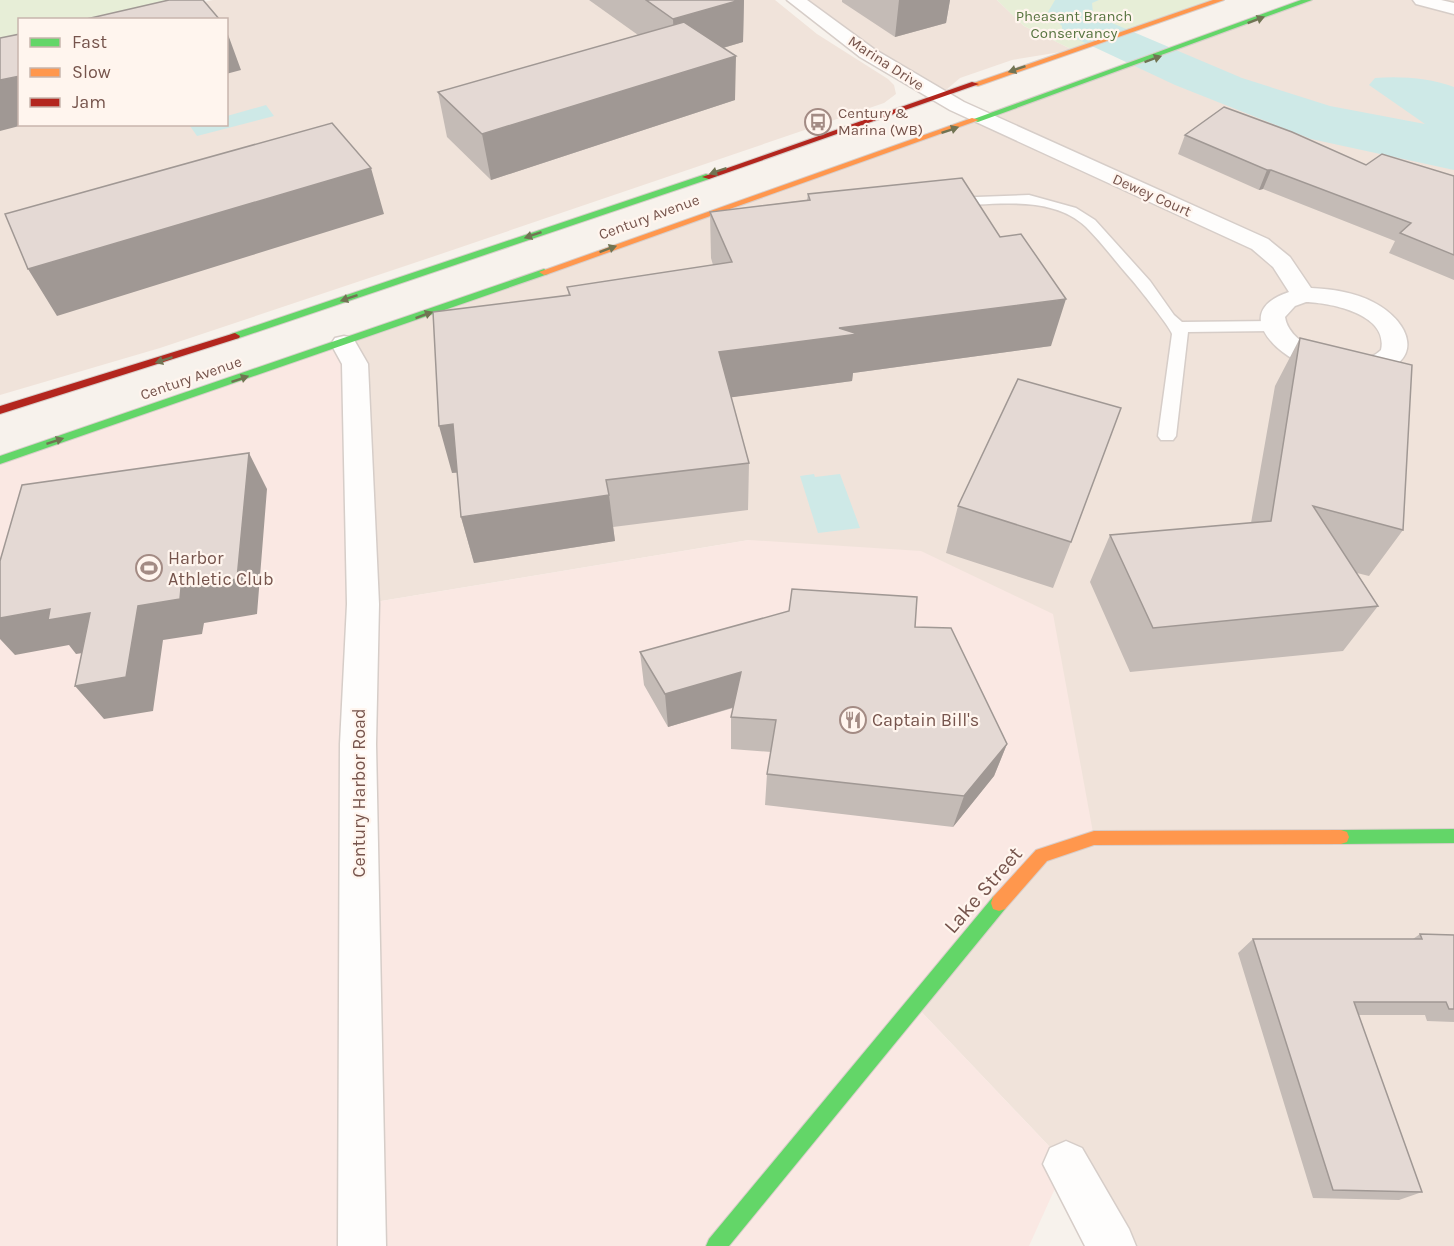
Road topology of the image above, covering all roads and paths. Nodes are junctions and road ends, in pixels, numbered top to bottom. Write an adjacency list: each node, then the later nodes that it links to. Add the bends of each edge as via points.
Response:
1 (796, 0): 6 (street, Marina Drive, via 867,53)
2 (1220, 0): 6 (main road, Century Avenue, one-way to 6)
3 (1308, 0): 7 (main road, Century Avenue, one-way to 3)
4 (1422, 0): 5 (street)
5 (1454, 9)
6 (939, 96): 7 (street, Marina Drive); 13 (main road, Century Avenue, one-way to 13, via 300,315)
7 (981, 119): 9 (street, Dewey Court, via 1260,244 1282,262); 12 (main road, Century Avenue, one-way to 7)
8 (943, 202): 11 (lane, via 1029,199 1071,211 1090,223)
9 (1303, 295): 10 (street, via 1277,305); 10 (street, via 1344,299 1381,317 1397,342 1394,353 1370,366 1330,364 1293,348)
10 (1272, 326): 11 (lane)
11 (1178, 327): 14 (lane)
12 (344, 344): 15 (main road, Century Avenue, one-way to 12); 18 (street, Century Harbor Road, via 355,364 363,604 358,744)
13 (0, 410)
14 (1167, 436)
15 (0, 460)
16 (1454, 836): 19 (main road, Lake Street, via 1094,838 1042,855 986,917)
17 (1066, 1164): 20 (street)
18 (362, 1246)
19 (716, 1246)
20 (1112, 1246)

